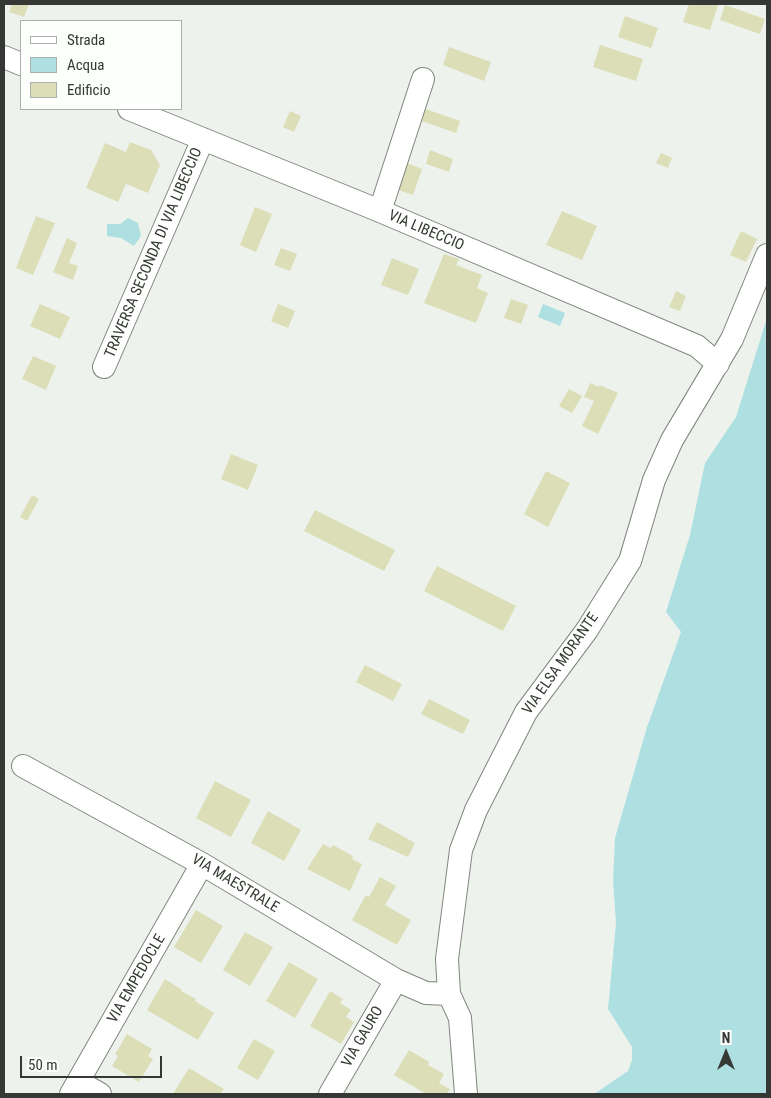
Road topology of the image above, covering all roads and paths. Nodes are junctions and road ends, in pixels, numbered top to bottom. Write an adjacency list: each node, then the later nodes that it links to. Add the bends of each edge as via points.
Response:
1 (4, 57): 2 (street)
2 (20, 64)
3 (423, 79): 6 (street)
4 (131, 110): 5 (street, VIA LIBECCIO)
5 (203, 139): 6 (street, VIA LIBECCIO); 9 (street, TRAVERSA SECONDA DI VIA LIBECCIO)
6 (380, 212): 8 (street, VIA LIBECCIO, via 697,346)
7 (767, 255): 8 (street, VIA ELSA MORANTE, via 732,339)
8 (718, 364): 13 (street, VIA ELSA MORANTE, via 672,440 654,480 630,561 587,630 526,712 476,810 461,850 447,959)
9 (104, 367)
10 (24, 766): 11 (street, VIA MAESTRALE)
11 (202, 864): 12 (street, VIA MAESTRALE); 14 (street, VIA EMPEDOCLE)
12 (396, 980): 13 (street, VIA MAESTRALE, via 426,993); 16 (street, VIA GAURO)
13 (449, 994): 17 (street, VIA ELSA MORANTE, via 460,1018)
14 (75, 1088): 15 (street)
15 (100, 1094)
16 (330, 1094)
17 (466, 1094)

